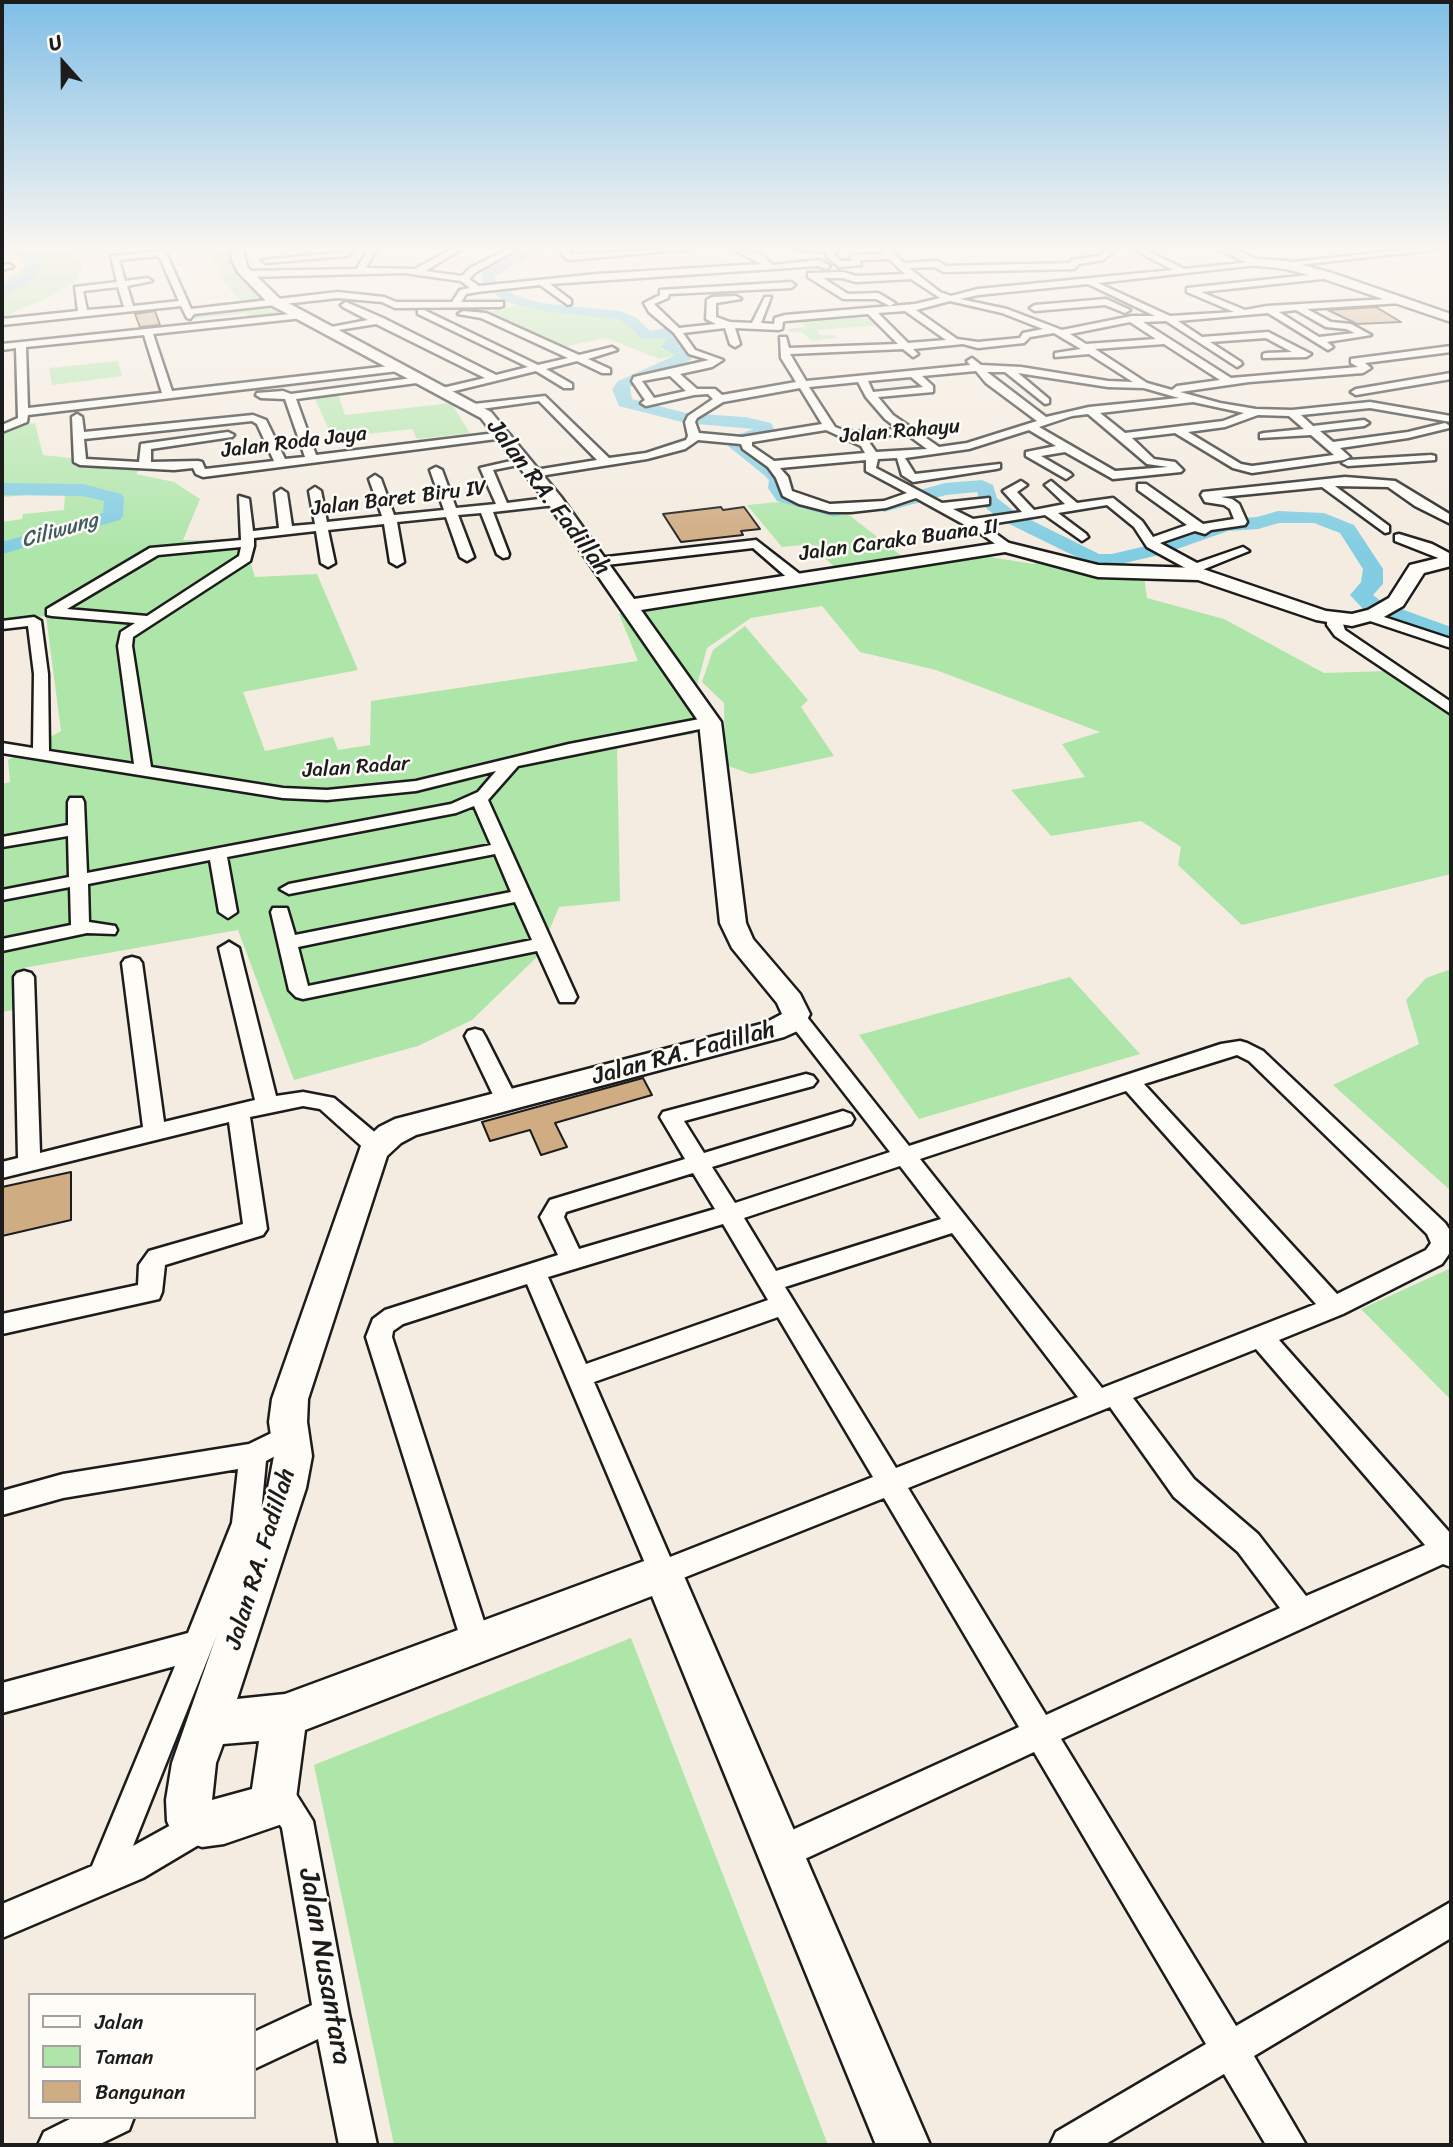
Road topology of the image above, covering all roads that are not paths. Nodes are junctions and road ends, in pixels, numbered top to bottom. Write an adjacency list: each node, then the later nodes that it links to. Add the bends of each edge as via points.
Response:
1 (21, 349): 63 (street, via 17,367)
2 (153, 349): 53 (street)
3 (364, 349): 31 (main road, Jalan RA. Fadillah)
4 (434, 349): 42 (street)
5 (499, 349): 32 (street)
6 (559, 349): 26 (street)
7 (690, 349): 36 (street, via 717,362)
8 (856, 349): 21 (street)
9 (908, 349): 28 (street)
10 (961, 349): 33 (street)
11 (978, 349): 34 (street)
12 (1088, 349): 23 (street); 47 (street)
13 (1179, 349): 45 (street)
14 (1215, 349): 29 (street)
15 (1255, 349): 25 (street)
16 (1294, 349): 24 (street)
17 (1335, 349): 27 (street)
18 (1385, 349): 27 (street)
19 (1449, 349): 27 (street)
20 (612, 350): 26 (street)
21 (838, 350): 22 (street)
22 (786, 351): 46 (street, via 788,362)
23 (1058, 355)
24 (1304, 355): 25 (street); 27 (street)
25 (1266, 356): 40 (street)
26 (579, 358): 32 (street); 35 (street)
27 (1351, 358): 38 (street); 40 (street)
28 (921, 362)
29 (1237, 364)
30 (842, 365): 44 (street)
31 (398, 368): 43 (main road, Jalan RA. Fadillah); 53 (street)
32 (537, 368): 39 (street); 42 (street)
33 (979, 368): 34 (street); 37 (street); 69 (street)
34 (1004, 369): 47 (street); 58 (street)
35 (606, 371)
36 (672, 372): 51 (street); 51 (street, via 639,376 637,381 649,402)
37 (914, 374): 44 (street); 54 (street, via 930,389 911,397)
38 (1379, 374)
39 (550, 376): 48 (street); 50 (street)
40 (1299, 376): 45 (street)
41 (1451, 376): 52 (street)
42 (494, 379): 50 (street)
43 (420, 380): 50 (main road, Jalan RA. Fadillah); 55 (street)
44 (859, 380): 46 (street); 54 (street)
45 (1230, 382): 49 (street)
46 (804, 384): 56 (street); 77 (street)
47 (1144, 385): 49 (street)
48 (568, 386)
49 (1169, 390): 57 (street)
50 (444, 392): 61 (main road, Jalan RA. Fadillah)
51 (694, 392): 56 (street, via 711,391)
52 (1356, 393)
53 (168, 395): 63 (street)
54 (870, 395): 82 (street, via 892,420)
55 (290, 397): 67 (street, via 268,395); 102 (street)
56 (720, 399): 86 (street, via 692,418)
57 (1194, 399): 59 (street, Jalan Rahayu); 64 (street)
58 (1045, 401)
59 (1155, 405): 62 (street, Jalan Rahayu); 66 (street)
60 (1354, 405): 65 (street); 73 (street); 76 (street, via 1391,407)
61 (474, 407): 84 (main road, Jalan RA. Fadillah); 105 (street, via 543,398)
62 (1089, 410): 69 (street, Jalan Rahayu); 75 (street)
63 (23, 412): 78 (street, via 23,421)
64 (1256, 412): 65 (street); 79 (street, via 1225,424)
65 (1292, 413): 80 (street)
66 (1172, 415)
67 (77, 417): 68 (street); 85 (street)
68 (64, 419)
69 (1043, 420): 74 (street, Jalan Rahayu)
70 (186, 421): 81 (street, via 253,418 261,420); 83 (street); 92 (street)
71 (1144, 422): 75 (street)
72 (1364, 423): 80 (street)
73 (1394, 423)
74 (1028, 425): 94 (street, Jalan Rahayu); 97 (street)
75 (1110, 425): 88 (street)
76 (1449, 425): 93 (street)
77 (829, 426): 87 (street); 91 (street)
78 (2, 429)
79 (1178, 430): 88 (street); 103 (street, via 1237,466 1261,469)
80 (1314, 430): 89 (street); 95 (street)
81 (255, 432): 90 (street); 107 (street)
82 (911, 432): 87 (street); 98 (street)
83 (113, 433): 85 (street); 96 (street)
84 (504, 435): 102 (street, Jalan Roda Jaya); 110 (main road, Jalan RA. Fadillah)
85 (78, 436): 109 (street, Jalan Roda Jaya, via 80,461)
86 (694, 436): 91 (street); 105 (street, via 687,445 671,451)
87 (848, 436): 99 (street, via 865,444)
88 (1124, 436): 97 (street, via 1151,463 1171,464 1178,470 1119,476)
89 (1264, 436)
90 (208, 437): 92 (street); 106 (street, via 206,460)
91 (740, 439): 108 (street)
92 (188, 440): 109 (street, via 145,446)
93 (1375, 440): 95 (street); 104 (street)
94 (969, 446): 98 (street, Jalan Rahayu); 100 (street, via 1001,469 913,478)
95 (1331, 446): 103 (street)
96 (115, 447)
97 (1067, 448): 113 (street, via 1030,454)
98 (937, 451): 100 (street, Jalan Rahayu)
99 (873, 456): 100 (street, Jalan Rahayu); 108 (street, Jalan Rahayu); 122 (street, via 873,471)
100 (899, 456)
101 (1432, 458): 104 (street)
102 (312, 460): 107 (street, Jalan Roda Jaya)
103 (1346, 460): 104 (street); 115 (street)
104 (1412, 460)
105 (606, 462): 110 (street)
106 (198, 464): 109 (street, Jalan Roda Jaya); 111 (street, Jalan Roda Jaya, via 203,473)
107 (281, 464): 111 (street, Jalan Roda Jaya)
108 (772, 465): 122 (street, via 787,492 821,506 874,506)
109 (145, 466)
110 (529, 467): 124 (main road, Jalan RA. Fadillah); 125 (street, via 486,468)
111 (234, 470): 141 (street)
112 (436, 470): 130 (street)
113 (1066, 475)
114 (375, 479): 132 (street)
115 (1359, 481): 116 (street); 133 (street, via 1395,485)
116 (1323, 482): 136 (street, via 1207,495 1235,507 1241,522); 137 (street)
117 (1021, 485): 131 (street, via 1009,491)
118 (1051, 485): 126 (street)
119 (1142, 487): 136 (street)
120 (315, 491): 135 (street)
121 (281, 493): 138 (street)
122 (919, 495): 127 (street)
123 (985, 500): 127 (street)
124 (555, 501): 125 (street, Jalan Baret Biru IV); 149 (main road, Jalan RA. Fadillah)
125 (503, 507): 128 (street, Jalan Baret Biru IV)
126 (1075, 507): 129 (street); 142 (street, via 1111,502 1138,524)
127 (939, 508): 134 (street)
128 (486, 509): 130 (street, Jalan Baret Biru IV); 145 (street)
129 (1047, 511): 131 (street); 139 (street)
130 (450, 513): 132 (street, Jalan Baret Biru IV); 146 (street)
131 (1031, 514): 134 (street)
132 (390, 520): 135 (street, Jalan Baret Biru IV); 148 (street)
133 (1451, 520)
134 (968, 524): 143 (street)
135 (321, 528): 138 (street, Jalan Baret Biru IV); 150 (street)
136 (1200, 528): 142 (street)
137 (1385, 529)
138 (286, 532): 141 (street, Jalan Baret Biru IV)
139 (1082, 537)
140 (1399, 538): 147 (street, via 1427,547)
141 (247, 539): 155 (street, Jalan Baret Biru IV, via 155,551); 159 (street, via 242,562)
142 (1151, 543): 151 (street)
143 (1005, 547): 151 (main road, Jalan Caraka Buana II, via 1098,571); 153 (main road, Jalan Caraka Buana II)
144 (1243, 551): 151 (street)
145 (503, 554)
146 (467, 557)
147 (1445, 561): 152 (street); 156 (main road, via 1413,572 1401,596)
148 (397, 562)
149 (598, 562): 153 (street, via 756,544); 154 (main road, Jalan RA. Fadillah)
150 (328, 563)
151 (1196, 571): 157 (main road, Jalan Caraka Buana II)
152 (1451, 574)
153 (796, 579): 154 (main road, Jalan Caraka Buana II)
154 (629, 606): 163 (main road, Jalan RA. Fadillah)
155 (52, 611): 158 (street); 159 (street)
156 (1377, 613): 157 (main road, via 1352,620); 161 (street)
157 (1334, 618): 162 (street, via 1340,633)
158 (2, 619)
159 (150, 620): 167 (street, via 128,633 125,642)
160 (2, 625): 165 (street, via 33,621 41,674)
161 (1451, 643)
162 (1451, 709)
163 (710, 722): 166 (street, Jalan Radar); 189 (main road, Jalan RA. Fadillah, via 733,923 745,948 790,1000)
164 (2, 748): 165 (street, Jalan Radar)
165 (41, 754): 167 (street, Jalan Radar)
166 (513, 762): 167 (street, Jalan Radar, via 416,786 327,795 283,793); 168 (street)
167 (143, 769)
168 (479, 799): 172 (street); 173 (street, via 438,813)
169 (76, 802): 170 (street)
170 (76, 828): 171 (street); 174 (street)
171 (2, 842)
172 (500, 848): 175 (street); 176 (street)
173 (218, 854): 174 (street); 178 (street)
174 (78, 881): 177 (street); 180 (street)
175 (289, 888)
176 (521, 894): 182 (street); 183 (street)
177 (2, 895)
178 (228, 912)
179 (280, 912): 182 (street)
180 (80, 928): 181 (street); 184 (street)
181 (108, 930)
182 (287, 943): 183 (street, via 299,990 304,993)
183 (544, 944): 188 (street)
184 (2, 945)
185 (229, 948): 194 (street)
186 (132, 963): 197 (street)
187 (24, 977): 201 (street)
188 (567, 997)
189 (796, 1017): 193 (main road, Jalan RA. Fadillah, via 774,1030); 199 (street)
190 (475, 1037): 193 (street)
191 (806, 1081): 200 (street, via 671,1117)
192 (1130, 1082): 199 (street); 208 (street); 208 (street, via 1228,1049 1250,1051 1437,1229 1443,1244 1434,1257)
193 (507, 1101): 198 (main road, Jalan RA. Fadillah, via 397,1130)
194 (267, 1105): 195 (street); 198 (street, via 320,1100)
195 (239, 1112): 197 (street); 209 (street, via 255,1229 157,1258 150,1265 150,1292)
196 (844, 1119): 200 (street)
197 (155, 1133): 201 (street)
198 (376, 1146): 213 (main road, Jalan RA. Fadillah, via 290,1399)
199 (904, 1155): 203 (street); 204 (street)
200 (699, 1163): 203 (street); 205 (street, via 555,1209 552,1217)
201 (29, 1164): 202 (street)
202 (2, 1170)
203 (729, 1214): 205 (street); 207 (street)
204 (957, 1223): 207 (street); 212 (street)
205 (572, 1260): 206 (street)
206 (534, 1273): 211 (street); 220 (street, via 394,1317 379,1333)
207 (777, 1294): 211 (street); 215 (street)
208 (1334, 1307): 210 (street)
209 (2, 1324)
210 (1260, 1336): 212 (street); 217 (street)
211 (580, 1376): 218 (street)
212 (1105, 1397): 215 (street); 219 (street, via 1184,1488 1248,1543)
213 (290, 1435): 214 (street); 224 (main road, Jalan RA. Fadillah, via 292,1465 284,1500)
214 (253, 1455): 216 (street, via 63,1486); 221 (street, via 247,1523)
215 (891, 1484): 218 (street); 225 (street)
216 (2, 1503)
217 (1449, 1552): 219 (street)
218 (663, 1573): 220 (main road); 228 (main road)
219 (1301, 1613): 225 (street)
220 (476, 1643): 223 (main road)
221 (196, 1646): 222 (street); 229 (street)
222 (2, 1698)
223 (285, 1716): 224 (main road); 226 (main road)
224 (207, 1724): 227 (main road, Jalan RA. Fadillah, via 194,1763 189,1800 190,1821)
225 (1041, 1735): 228 (street); 234 (street)
226 (272, 1806): 227 (main road); 232 (street, Jalan Nusantara, via 285,1805 297,1821)
227 (202, 1824): 229 (street)
228 (780, 1853): 238 (main road)
229 (103, 1879): 231 (street)
230 (1451, 1919): 234 (street)
231 (2, 1921)
232 (331, 2014): 233 (street); 237 (street, Jalan Nusantara)
233 (256, 2050)
234 (1229, 2050): 239 (street); 240 (street)
235 (112, 2119): 236 (street)
236 (57, 2145)
237 (358, 2145)
238 (904, 2145)
239 (1069, 2145)
240 (1287, 2145)

